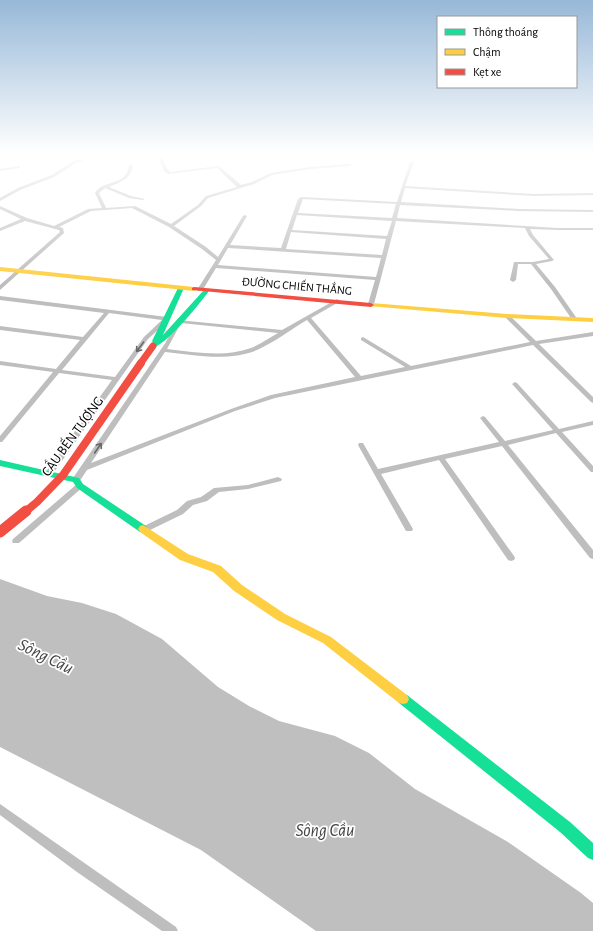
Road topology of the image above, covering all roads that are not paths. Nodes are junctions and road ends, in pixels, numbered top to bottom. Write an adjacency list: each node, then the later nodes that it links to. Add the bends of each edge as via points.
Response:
1 (99, 196): 9 (street)
2 (209, 196): 15 (street)
3 (401, 196): 6 (street)
4 (130, 197): 5 (street); 8 (street)
5 (143, 199)
6 (399, 203): 10 (street, via 518,210); 11 (street, via 304,198 300,199); 14 (street)
7 (0, 207): 13 (street)
8 (122, 207): 9 (street); 15 (street, via 133,207)
9 (104, 208): 17 (street, via 90,210)
10 (593, 211)
11 (297, 214): 14 (street); 20 (street)
12 (245, 216): 22 (street)
13 (25, 218): 17 (street); 19 (street)
14 (395, 219): 16 (street); 21 (street)
15 (170, 226): 25 (street)
16 (527, 227): 18 (street); 26 (street, via 552,260)
17 (54, 228): 29 (street, via 62,229 62,232)
18 (593, 229)
19 (0, 230)
20 (290, 231): 21 (street); 23 (street)
21 (389, 238): 24 (street)
22 (227, 246): 23 (street); 25 (street)
23 (283, 250): 24 (street)
24 (384, 257): 30 (street)
25 (218, 260): 27 (street)
26 (533, 263): 31 (street, via 516,262); 42 (street)
27 (214, 266): 30 (street); 34 (street)
28 (0, 269): 29 (street, ĐƯỜNG CHIẾN THẮNG)
29 (20, 272): 32 (street); 33 (street, ĐƯỜNG CHIẾN THẮNG)
30 (378, 279): 37 (street)
31 (513, 280)
32 (0, 288)
33 (181, 288): 34 (street, ĐƯỜNG CHIẾN THẮNG); 41 (street)
34 (203, 290): 36 (street, ĐƯỜNG CHIẾN THẮNG); 44 (street)
35 (0, 298): 38 (street)
36 (337, 301): 37 (street, ĐƯỜNG CHIẾN THẮNG); 40 (street)
37 (371, 304): 39 (street, ĐƯỜNG CHIẾN THẮNG)
38 (107, 312): 41 (street); 48 (street)
39 (507, 316): 42 (street, ĐƯỜNG CHIẾN THẮNG); 50 (street)
40 (308, 318): 46 (street); 56 (street)
41 (167, 319): 51 (street); 57 (street, one-way to 57, via 146,338)
42 (575, 320): 43 (street, ĐƯỜNG CHIẾN THẮNG)
43 (593, 320)
44 (179, 321): 46 (street); 51 (street); 52 (street)
45 (0, 328): 48 (street)
46 (283, 332): 52 (street, via 253,349 227,354)
47 (593, 334): 50 (street)
48 (84, 339): 55 (street)
49 (363, 339): 54 (street)
50 (534, 343): 54 (street); 59 (street)
51 (153, 346): 76 (street, CẦU BẾN TƯỢNG, bridge, via 63,475 37,502)
52 (164, 350): 68 (street, one-way to 52)
53 (1, 364): 55 (street)
54 (410, 368): 56 (street)
55 (58, 371): 57 (street); 63 (street)
56 (359, 378): 68 (street, via 273,396)
57 (116, 379): 71 (street)
58 (515, 384): 62 (street)
59 (593, 401)
60 (483, 418): 64 (street)
61 (593, 423): 62 (street)
62 (558, 431): 64 (street); 69 (street)
63 (0, 440)
64 (503, 444): 66 (street); 78 (street)
65 (361, 445): 70 (street)
66 (440, 458): 70 (street); 79 (street)
67 (0, 463): 71 (street)
68 (84, 468): 73 (street)
69 (593, 470)
70 (377, 472): 75 (street)
71 (49, 473): 73 (street)
72 (278, 479): 74 (street, via 248,487 217,490)
73 (78, 483): 74 (street); 77 (street)
74 (145, 529): 81 (street, via 184,557 217,569 238,588 281,617 327,640 566,827)
75 (409, 529)
76 (0, 532)
77 (16, 541)
78 (593, 556)
79 (511, 558)
80 (0, 810): 82 (street)
81 (593, 852)
82 (172, 931)

